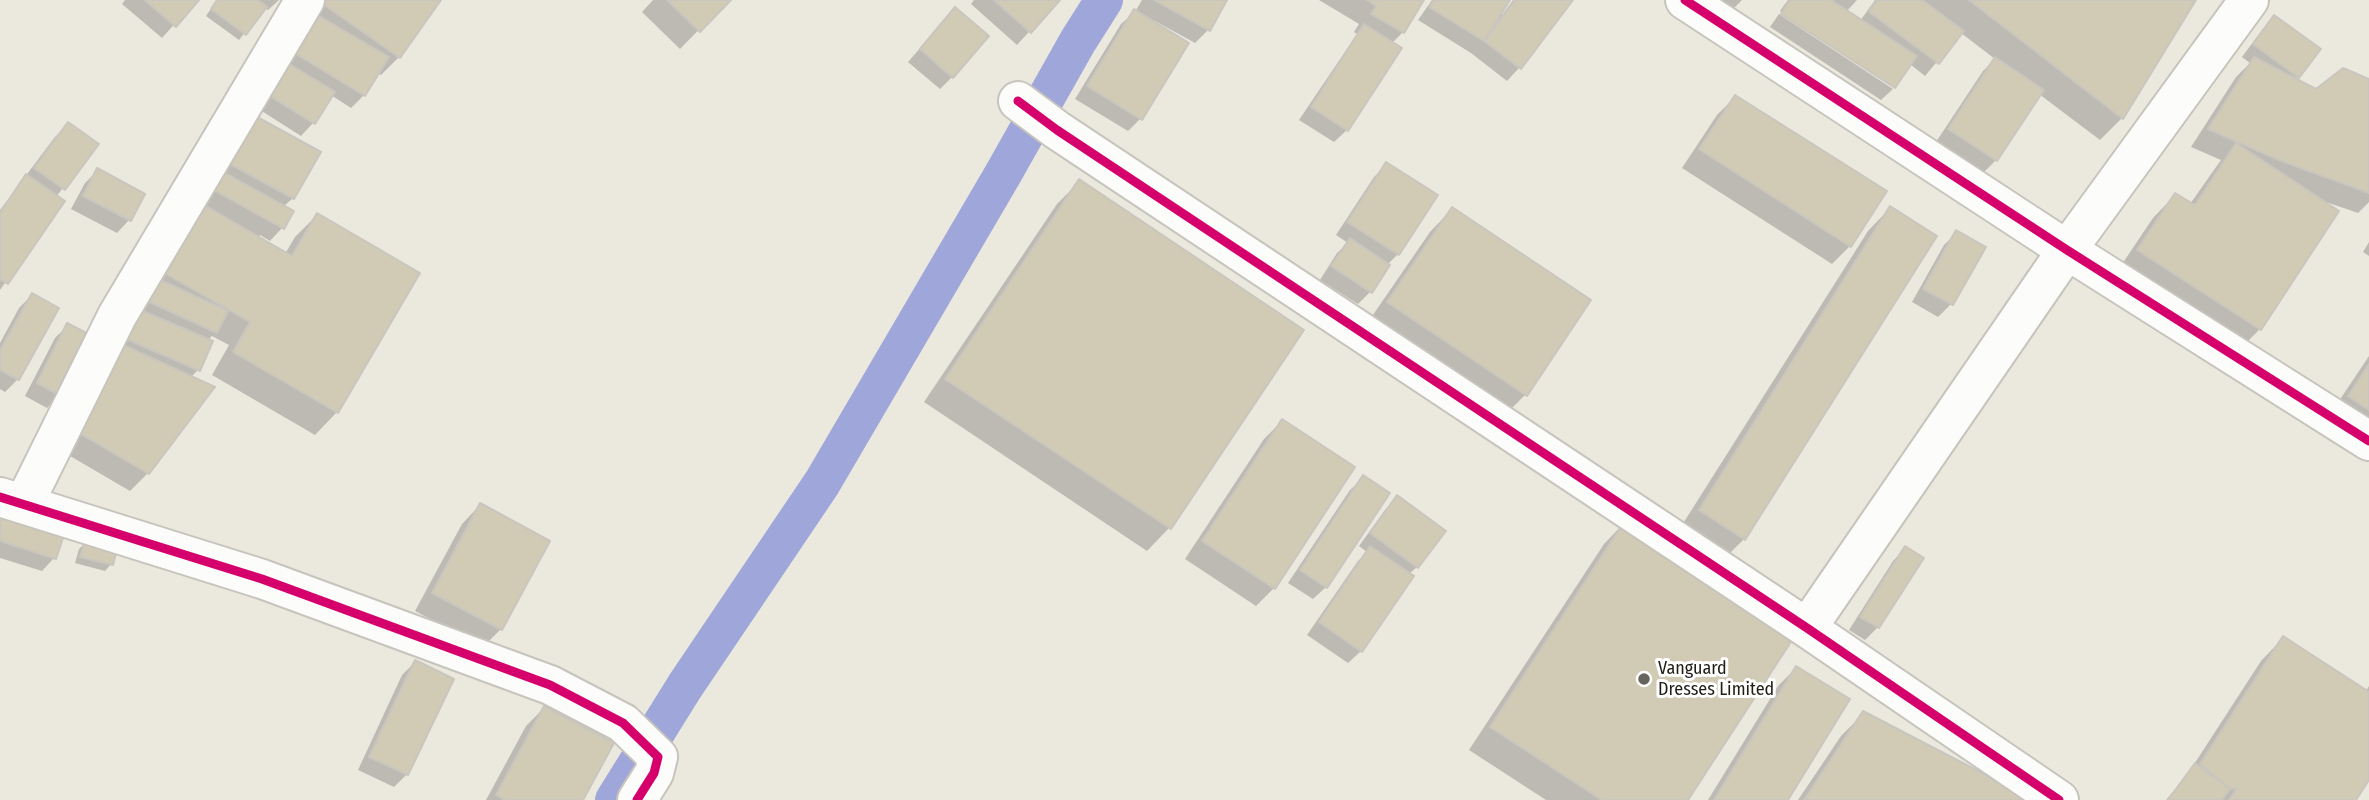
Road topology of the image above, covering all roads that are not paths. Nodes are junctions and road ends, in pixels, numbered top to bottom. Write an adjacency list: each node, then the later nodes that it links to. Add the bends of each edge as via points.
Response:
1 (305, 0): 7 (street)
2 (1685, 0): 5 (street)
3 (2249, 0): 5 (street)
4 (1018, 101): 8 (street)
5 (2067, 250): 6 (street); 8 (street)
6 (2369, 441)
7 (12, 500): 9 (street, via 262,579 550,685 623,723 658,757)
8 (1807, 628): 10 (street)
9 (637, 800)
10 (2059, 800)

